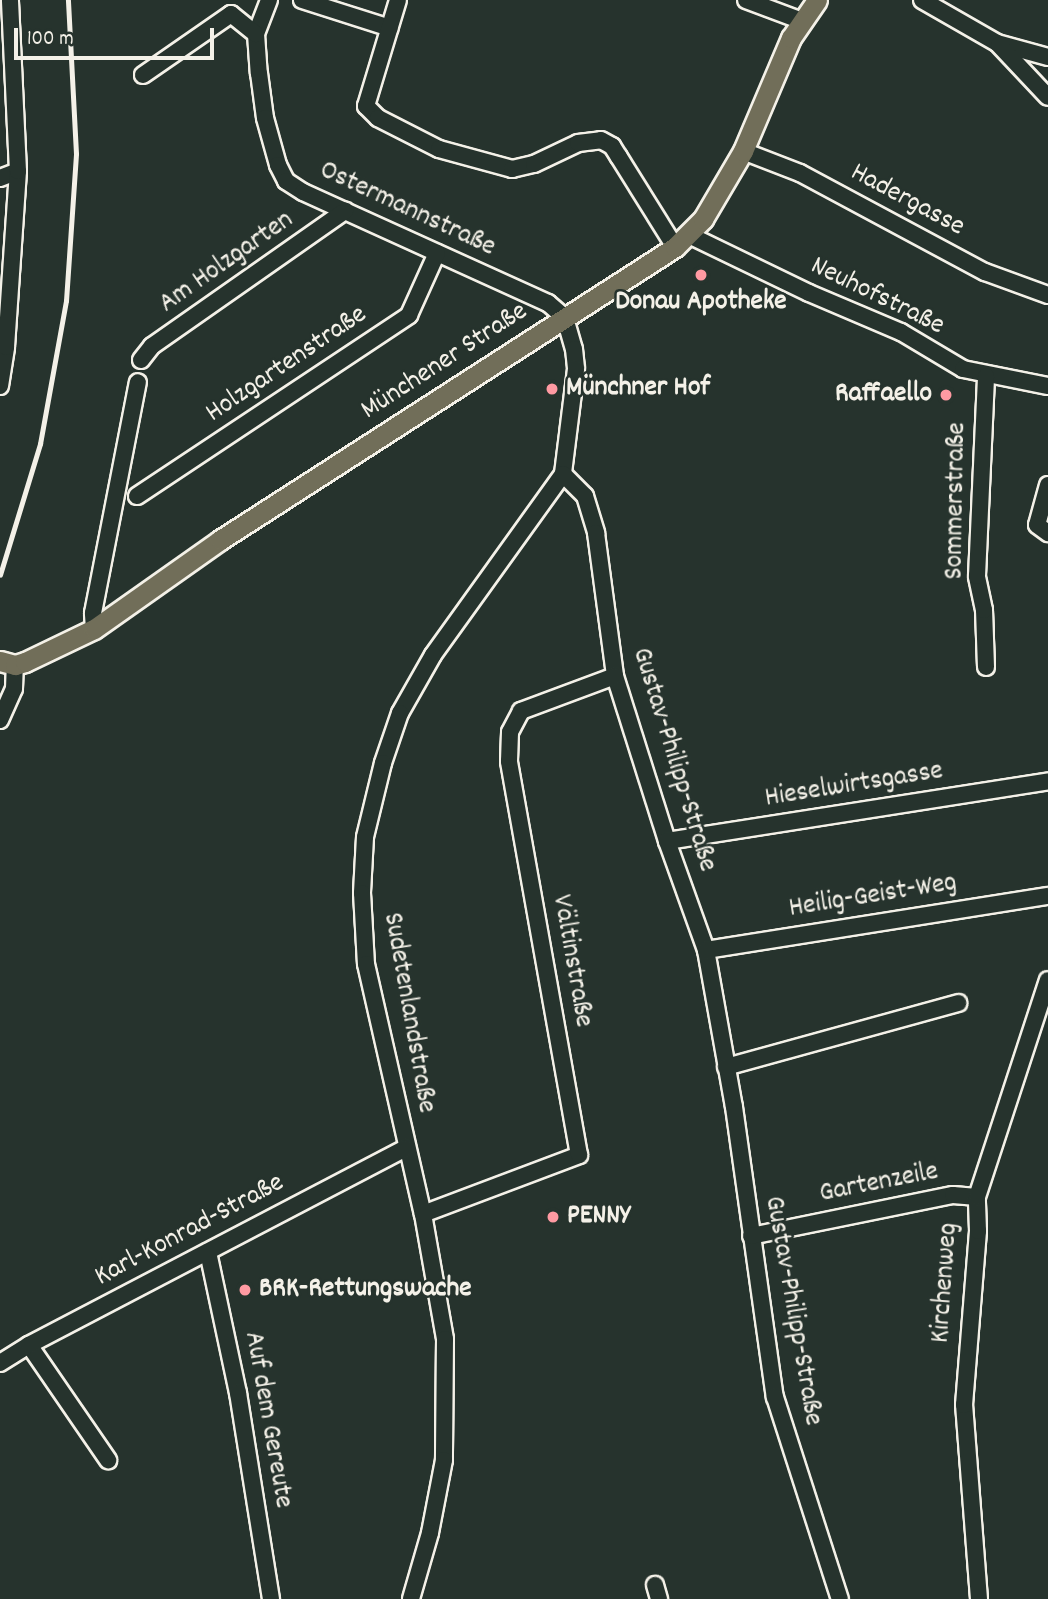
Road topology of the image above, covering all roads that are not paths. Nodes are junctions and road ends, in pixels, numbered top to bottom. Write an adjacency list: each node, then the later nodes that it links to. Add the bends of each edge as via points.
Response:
1 (10, 0): 11 (street)
2 (270, 0): 10 (street, Ostermannstraße)
3 (302, 0): 9 (street)
4 (398, 0): 9 (street)
5 (746, 0): 8 (street)
6 (817, 0): 8 (main road, Münchener Straße)
7 (922, 0): 12 (street)
8 (802, 21): 16 (main road, Münchener Straße)
9 (390, 28): 20 (street, via 366,106 378,118 439,149 512,169 578,143 601,140 612,146)
10 (256, 34): 14 (street, via 230,14); 19 (street, Ostermannstraße, via 265,118 286,181)
11 (6, 40): 17 (street)
12 (997, 43): 13 (street); 15 (street)
13 (1048, 57)
14 (143, 75)
15 (1048, 97)
16 (743, 150): 20 (main road, Münchener Straße, via 704,219); 22 (street, Hadergasse, via 800,173 985,272)
17 (18, 171): 18 (street); 27 (street)
18 (0, 178)
19 (345, 211): 21 (street, Ostermannstraße); 24 (street, Am Holzgarten, via 152,346)
20 (682, 241): 23 (main road, Münchener Straße); 25 (street, Neuhofstraße, via 901,332 963,369)
21 (437, 253): 23 (street, Ostermannstraße, via 548,303); 31 (street, Holzgartenstraße, via 409,315)
22 (1048, 295)
23 (565, 318): 29 (street, Sudetenlandstraße, via 576,369); 33 (main road, Münchener Straße, via 220,540)
24 (141, 360)
25 (986, 376): 28 (street, Neuhofstraße); 35 (street, Sommerstraße, via 978,576)
26 (138, 382): 33 (street, via 93,613)
27 (0, 386)
28 (1048, 386)
29 (563, 474): 36 (street, Gustav-Philipp-Straße, via 585,496 596,533); 45 (street, Sudetenlandstraße, via 433,655 413,690 400,713 371,812 362,876 366,964)
30 (1048, 485): 32 (street, via 1037,525)
31 (137, 496)
32 (1046, 533)
33 (94, 629): 34 (main road, Münchener Straße)
34 (7, 663): 37 (street, via 14,689)
35 (986, 667)
36 (615, 676): 39 (street, Gustav-Philipp-Straße); 47 (street, Vältinstraße, via 522,711 510,732 509,761 579,1155)
37 (0, 720)
38 (1048, 781): 39 (street, Hieselwirtsgasse)
39 (667, 841): 41 (street, Gustav-Philipp-Straße)
40 (1048, 895): 41 (street, Heilig-Geist-Weg)
41 (706, 950): 44 (street, Gustav-Philipp-Straße)
42 (1048, 980): 46 (street, Kirchenweg)
43 (958, 1003): 44 (street)
44 (726, 1068): 48 (street, Gustav-Philipp-Straße)
45 (406, 1148): 47 (street, Sudetenlandstraße); 49 (street, Karl-Konrad-Straße)
46 (977, 1197): 48 (street, Gartenzeile, via 953,1195); 56 (street, Kirchenweg, via 964,1405)
47 (423, 1213): 54 (street, Sudetenlandstraße, via 445,1339 444,1460)
48 (751, 1236): 55 (street, Gustav-Philipp-Straße, via 775,1398)
49 (208, 1252): 50 (street, Karl-Konrad-Straße); 53 (street, Auf dem Gereute, via 238,1393)
50 (29, 1345): 51 (street, Karl-Konrad-Straße); 52 (street)
51 (0, 1363)
52 (108, 1460)
53 (271, 1599)
54 (411, 1599)
55 (840, 1599)
56 (979, 1599)

